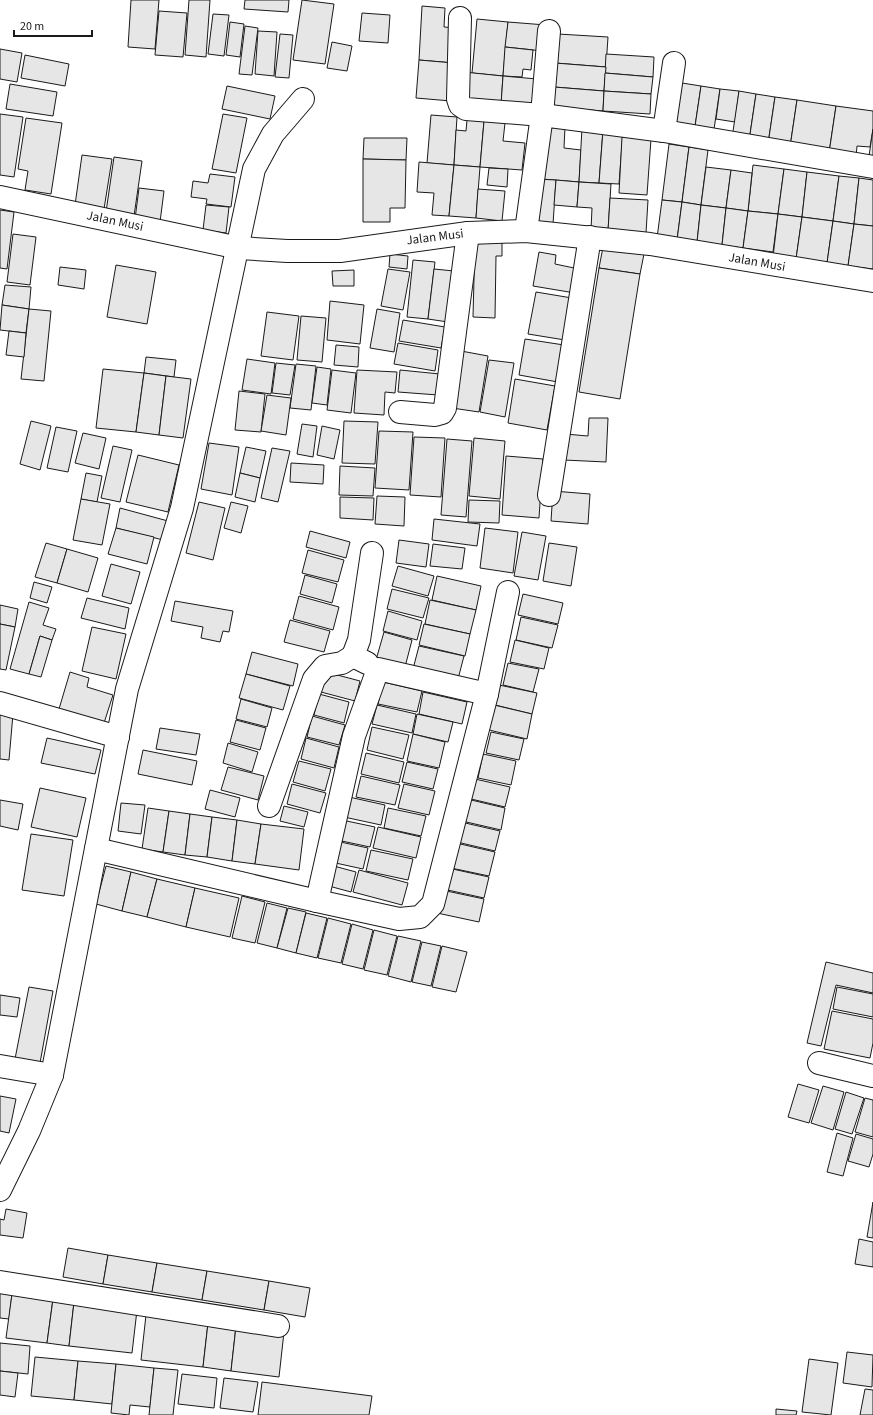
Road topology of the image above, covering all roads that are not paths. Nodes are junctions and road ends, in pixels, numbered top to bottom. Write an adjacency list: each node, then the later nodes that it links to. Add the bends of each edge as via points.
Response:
1 (460, 18): 5 (street, via 460,105 466,109)
2 (549, 32): 5 (street)
3 (674, 63): 6 (street)
4 (303, 99): 12 (street, via 273,134 254,169)
5 (542, 116): 6 (street); 9 (street)
6 (664, 131): 7 (street)
7 (873, 167)
8 (0, 196): 12 (street, Jalan Musi)
9 (526, 232): 10 (street, Jalan Musi); 11 (street, Jalan Musi)
10 (468, 233): 12 (street, Jalan Musi, via 340,250 287,251); 14 (street, via 444,408 442,413 436,415)
11 (590, 237): 13 (street, Jalan Musi, via 650,244); 15 (street)
12 (239, 248): 22 (street, via 182,508 127,688)
13 (873, 281)
14 (400, 412)
15 (549, 495)
16 (372, 553): 18 (street, via 360,640)
17 (508, 592): 20 (street)
18 (353, 656): 19 (street); 23 (street, via 342,663 324,666 314,679)
19 (378, 669): 20 (street); 25 (street, via 354,736)
20 (487, 694): 25 (street, via 433,904 420,917 399,919)
21 (0, 703): 22 (street)
22 (118, 737): 24 (street)
23 (269, 806)
24 (96, 849): 25 (street); 28 (street)
25 (317, 902)
26 (819, 1063): 29 (street)
27 (0, 1066): 28 (street)
28 (52, 1075): 30 (street, via 29,1131)
29 (873, 1076)
30 (0, 1190)
31 (0, 1282): 32 (street)
32 (278, 1326)

